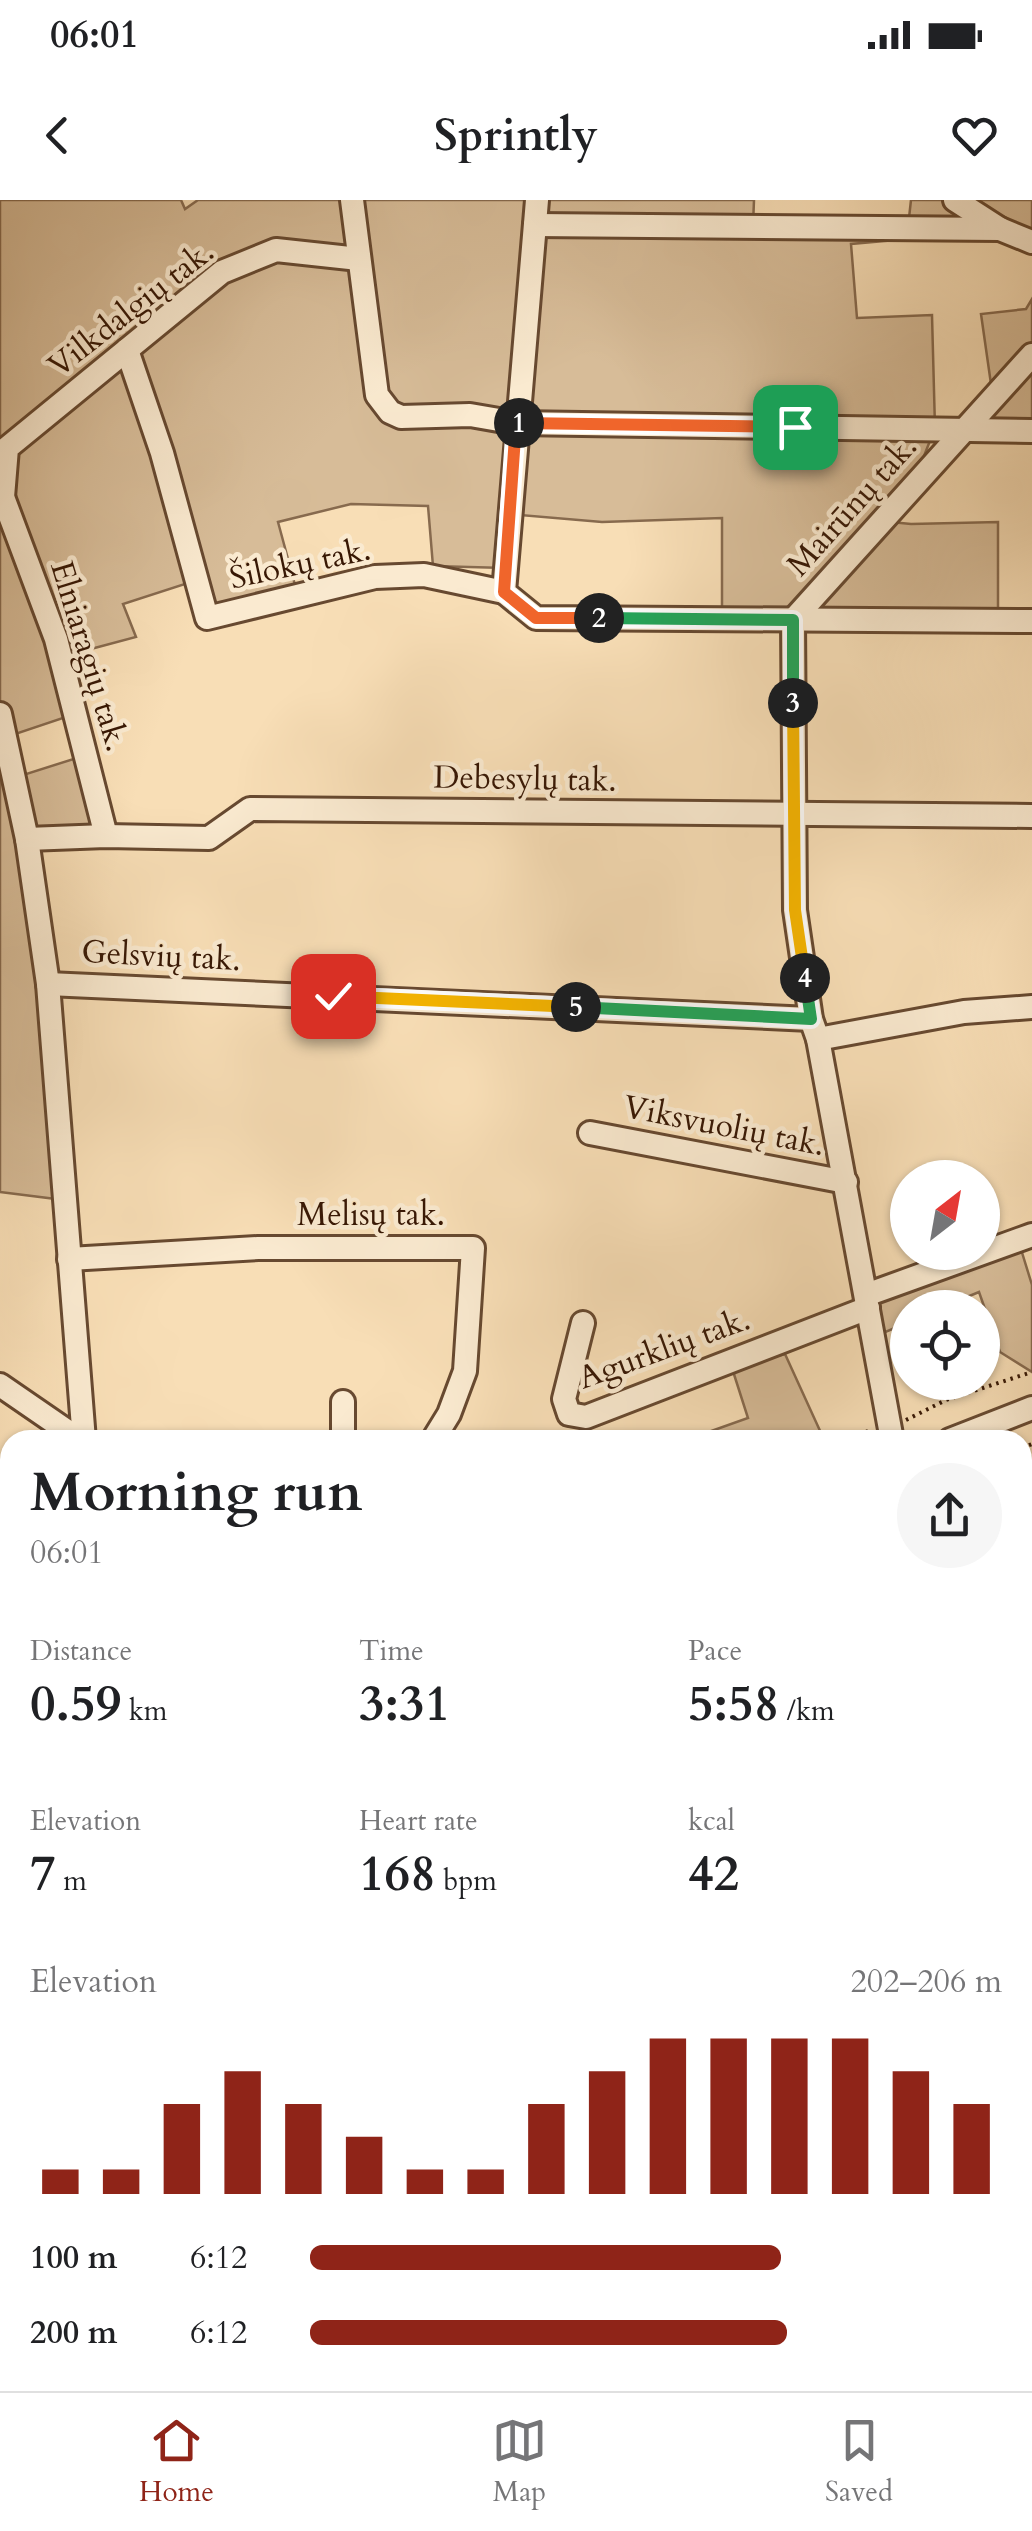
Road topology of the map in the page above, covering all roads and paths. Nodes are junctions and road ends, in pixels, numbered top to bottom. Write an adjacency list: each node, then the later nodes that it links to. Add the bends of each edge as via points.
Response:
1 (352, 200): 7 (street)
2 (537, 200): 4 (street)
3 (956, 200): 5 (street)
4 (536, 225): 5 (street); 10 (street)
5 (1000, 228): 6 (street)
6 (1032, 242)
7 (359, 259): 8 (street, Vilkdalgių tak., via 276,250 258,257 222,272); 10 (street, via 382,405 400,416 470,415)
8 (126, 350): 13 (street, Vilkdalgių tak., via 7,448); 14 (street, Šilokų tak., via 208,618 374,577 424,575)
9 (1032, 355): 11 (street, Mairūnų tak.)
10 (516, 423): 11 (street); 14 (street)
11 (964, 431): 12 (street); 15 (street, Mairūnų tak.)
12 (1032, 431)
13 (2, 497): 20 (street, Elniaragių tak., via 56,639)
14 (504, 592): 15 (street, via 536,618)
15 (793, 620): 16 (street); 18 (street, Mairūnų tak.)
16 (1032, 621)
17 (0, 714): 21 (street)
18 (794, 815): 19 (street, Debesylų tak.); 20 (street, Debesylų tak., via 250,809 209,838); 24 (street, Mairūnų tak., via 795,910)
19 (1032, 816)
20 (106, 836): 21 (street, Debesylų tak.)
21 (26, 840): 22 (street)
22 (48, 984): 24 (street, Gelsvių tak.); 28 (street)
23 (1032, 1006): 24 (street, Gelsvių tak.)
24 (814, 1029): 26 (street, Mairūnų tak.)
25 (590, 1134): 26 (street, Viksvuolių tak.)
26 (846, 1182): 29 (street, Mairūnų tak.)
27 (1032, 1235): 29 (street, Agurklių tak.)
28 (69, 1259): 36 (street); 38 (street, Melisų tak., via 258,1248 473,1248 465,1372)
29 (867, 1301): 30 (street, Agurklių tak., via 586,1417 570,1414 564,1398); 39 (street, Mairūnų tak.)
30 (583, 1323)
31 (1031, 1374): 40 (path, via 946,1400)
32 (0, 1385): 35 (street)
33 (344, 1402): 37 (street)
34 (1032, 1408): 41 (street)
35 (67, 1430)
36 (81, 1430)
37 (343, 1430)
38 (439, 1430)
39 (891, 1430)
40 (893, 1430)
41 (976, 1430)

